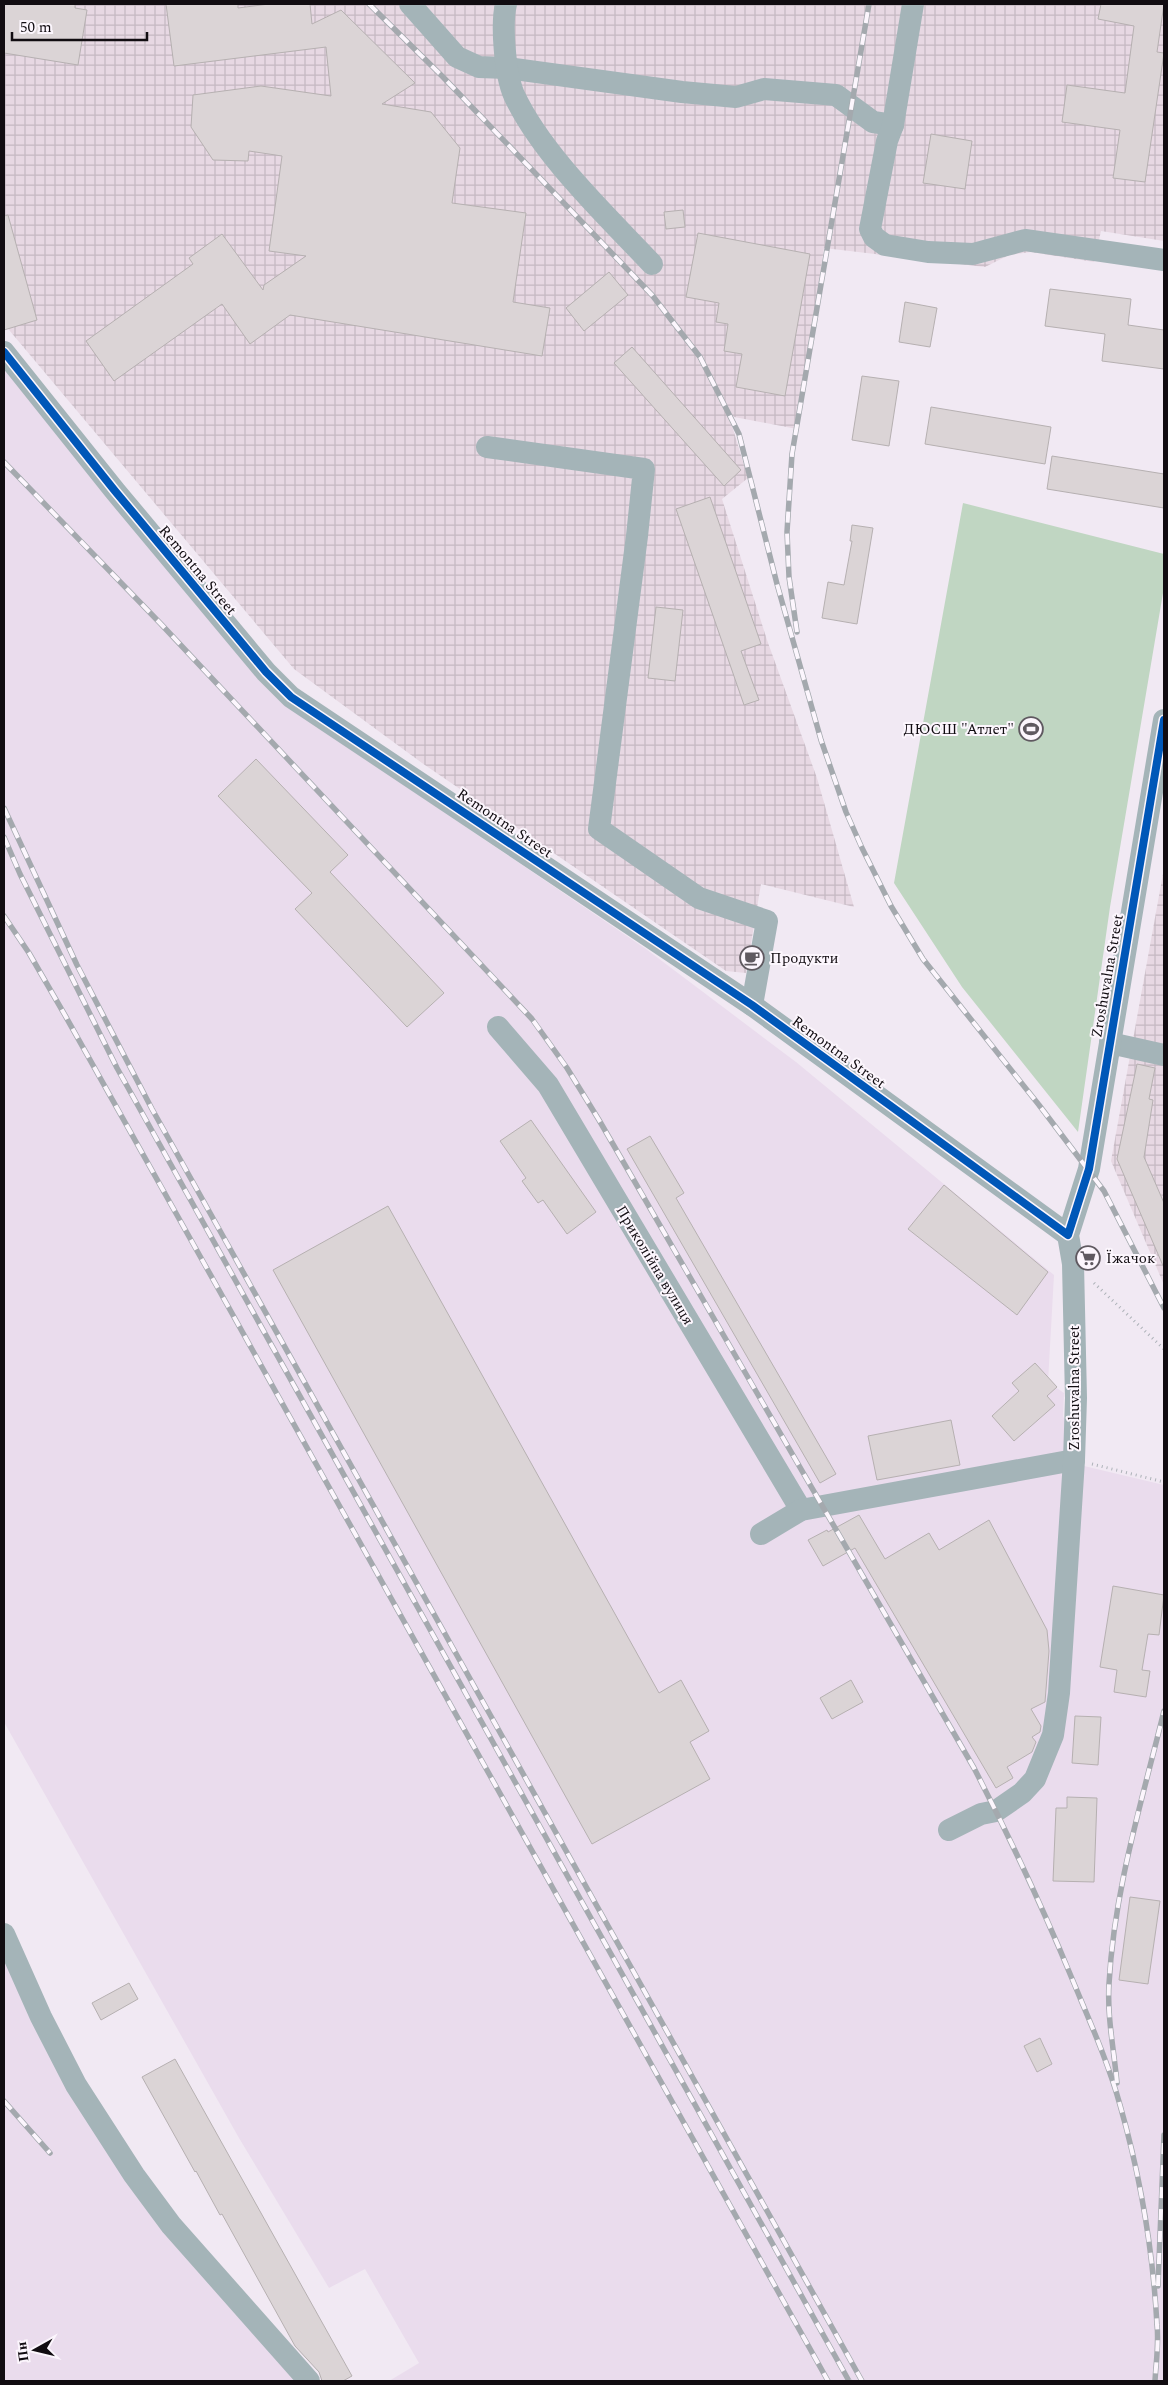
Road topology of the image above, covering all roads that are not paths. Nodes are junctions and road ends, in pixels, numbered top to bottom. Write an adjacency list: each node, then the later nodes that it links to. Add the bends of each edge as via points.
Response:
1 (410, 4): 4 (street, via 457,57 479,67)
2 (506, 4): 4 (street)
3 (913, 4): 5 (street)
4 (507, 68): 5 (street, via 700,94 736,96 764,89 836,94 873,122); 7 (street, via 513,93 533,128 586,194)
5 (893, 126): 6 (street, via 887,141 870,229 874,237 885,244 928,252 973,254 1025,240)
6 (1164, 260)
7 (652, 264)
8 (4, 352): 11 (street, Remontna Street, via 121,499 291,698)
9 (487, 447): 11 (street, via 644,470 599,829 699,898 768,921)
10 (1164, 720): 13 (street, Zroshuvalna Street)
11 (752, 1005): 15 (street, Remontna Street)
12 (498, 1027): 17 (street, Приколійна вулиця, via 548,1085)
13 (1110, 1043): 14 (street); 15 (street, Zroshuvalna Street, via 1089,1169)
14 (1164, 1055)
15 (1068, 1235): 16 (street, Zroshuvalna Street, via 1073,1264)
16 (1074, 1460): 17 (street); 19 (street, Zroshuvalna Street, via 1059,1693 1052,1735 1035,1779 1022,1793 996,1811)
17 (801, 1510): 18 (street)
18 (761, 1534)
19 (948, 1830)
20 (4, 1934): 21 (street, via 76,2085 134,2175 172,2226)
21 (309, 2381)

